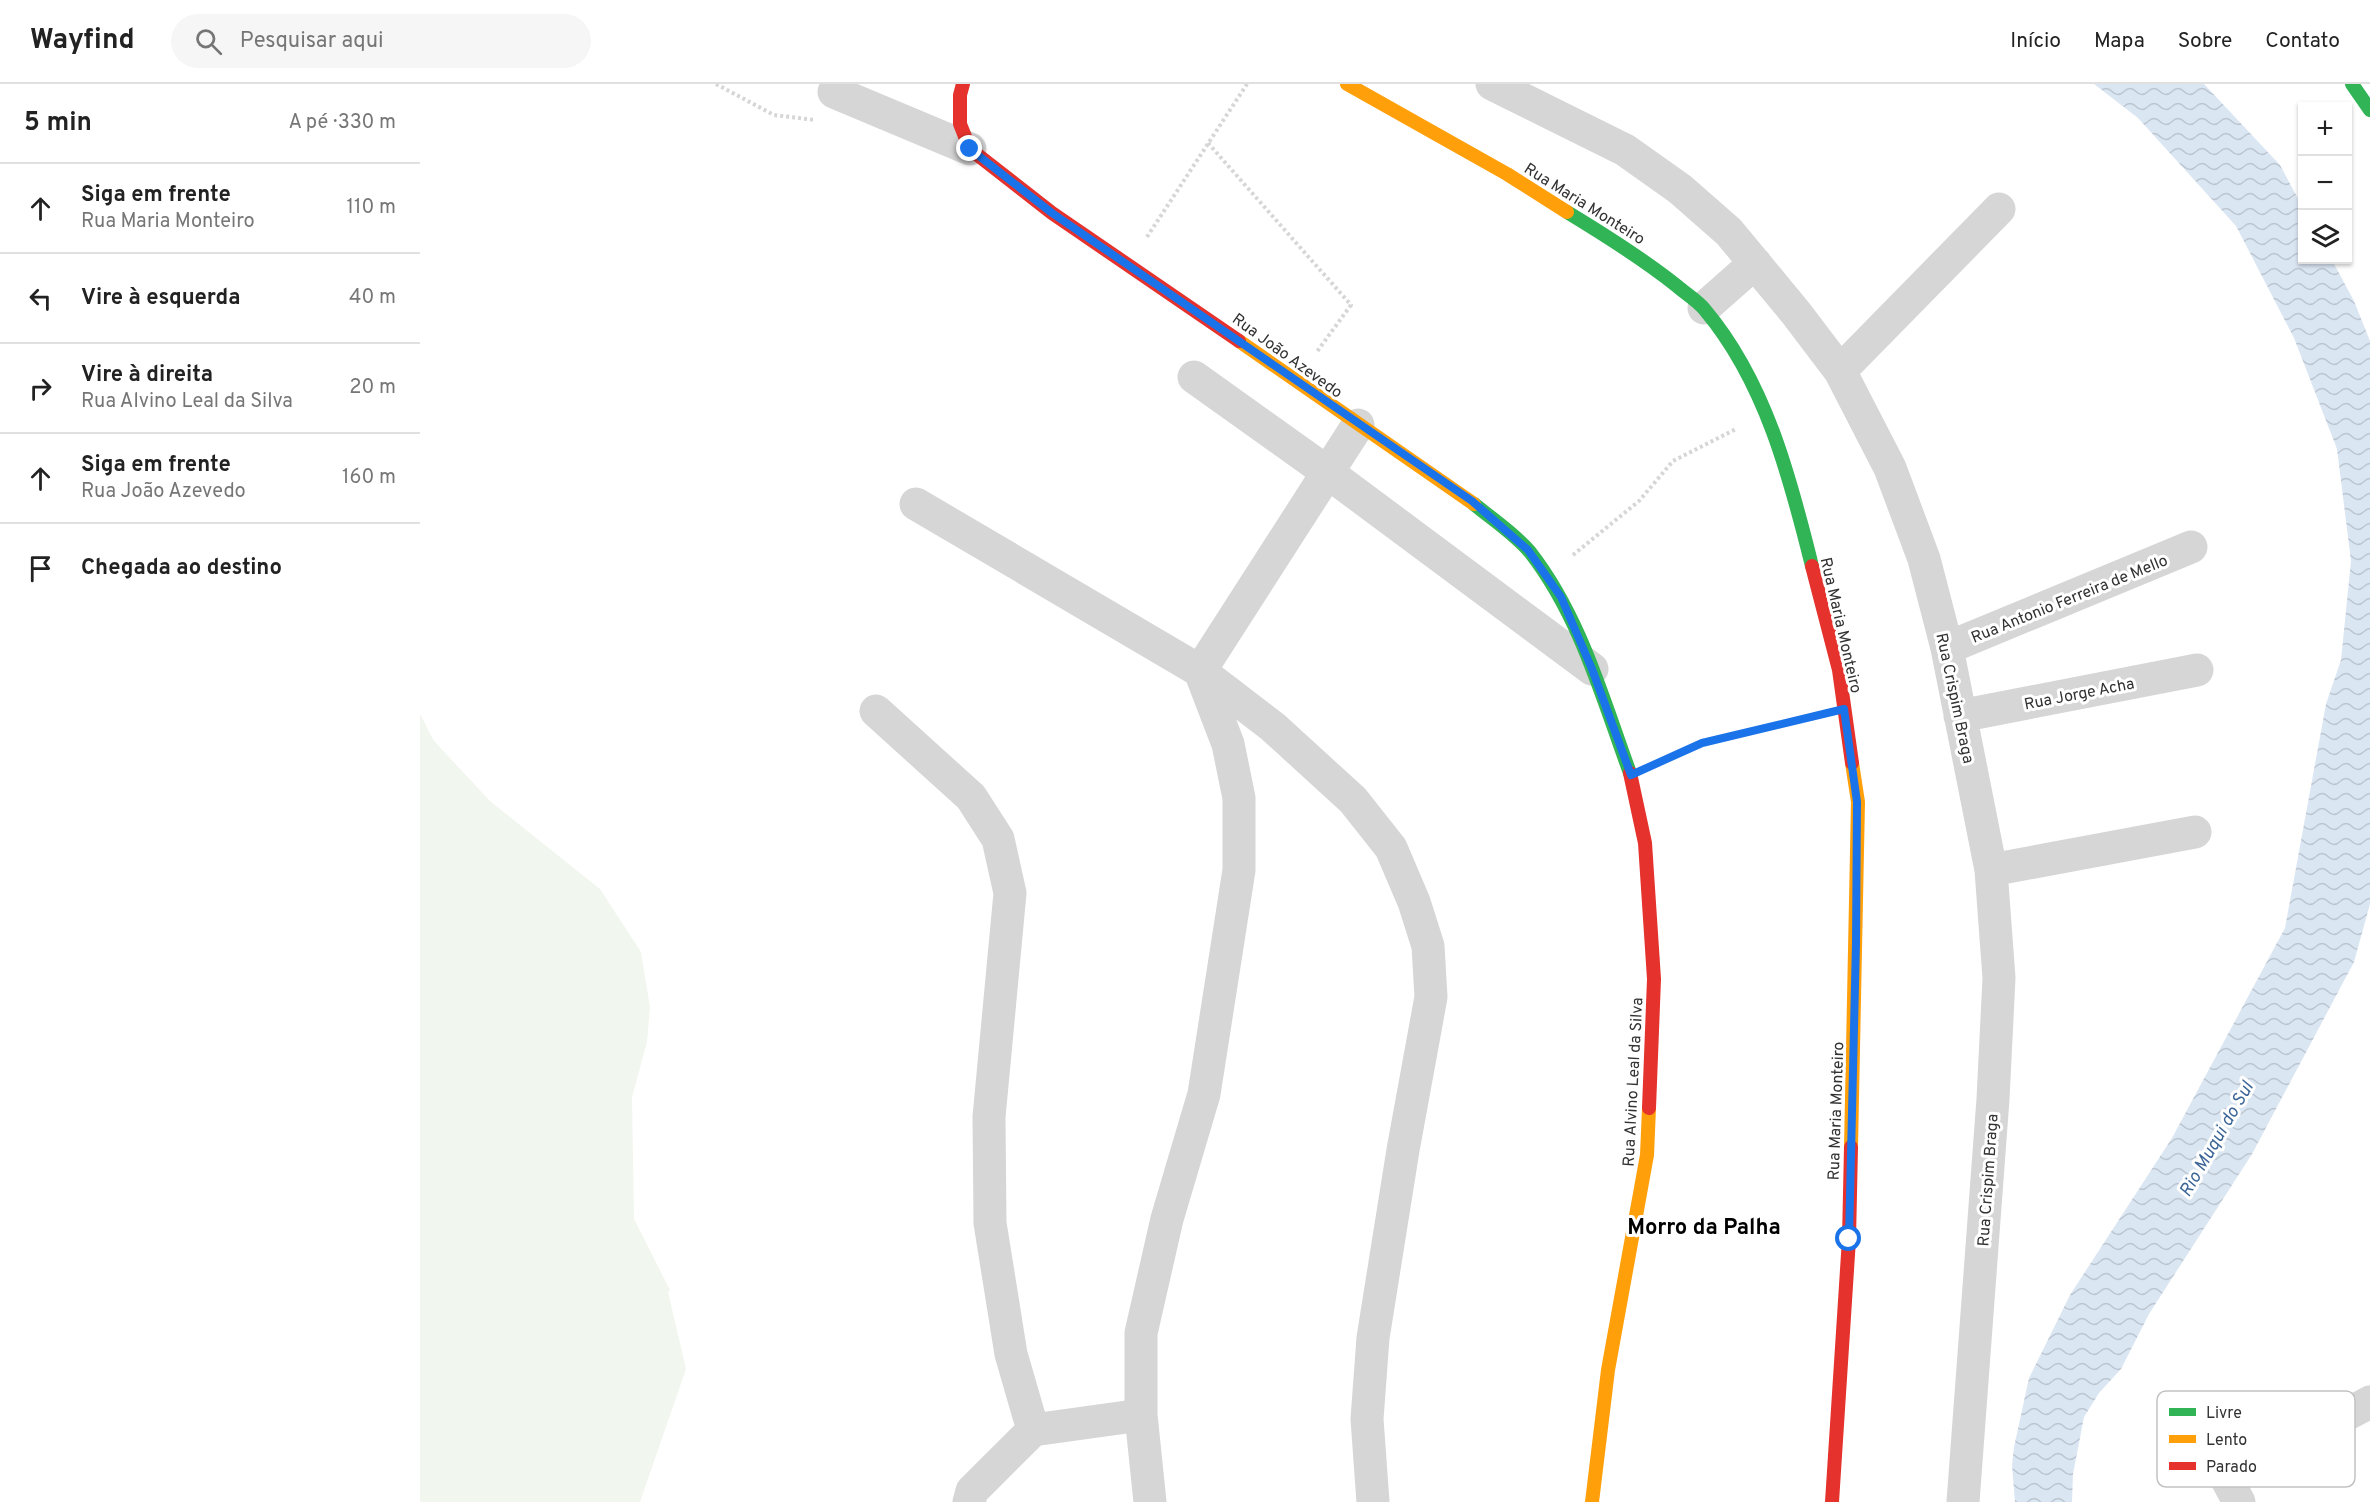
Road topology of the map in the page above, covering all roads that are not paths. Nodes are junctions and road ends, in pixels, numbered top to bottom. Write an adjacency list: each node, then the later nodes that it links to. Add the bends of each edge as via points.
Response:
1 (963, 84): 7 (street, via 960,124)
2 (1347, 84): 10 (street, Rua Maria Monteiro, via 1507,174 1636,254)
3 (1492, 84): 9 (street, Rua Crispim Braga, via 1625,150 1680,189 1729,232)
4 (2352, 84): 6 (street)
5 (828, 106): 7 (street)
6 (2370, 110)
7 (970, 149): 13 (street, Rua João Azevedo, via 1052,213)
8 (2000, 209): 11 (street)
9 (1755, 263): 10 (street); 11 (street, Rua Crispim Braga)
10 (1704, 308): 34 (street, Rua Maria Monteiro, via 1738,356 1766,415 1793,489 1839,670 1857,802 1849,1239)
11 (1840, 371): 17 (street, Rua Crispim Braga, via 1890,468 1923,559)
12 (1194, 377): 14 (street)
13 (1358, 425): 14 (street); 18 (street, Rua João Azevedo, via 1472,501 1528,550 1561,597)
14 (1327, 472): 18 (street); 20 (street)
15 (916, 504): 20 (street)
16 (2191, 548): 17 (street, Rua Antonio Ferreira de Mello)
17 (1947, 648): 22 (street, Rua Crispim Braga)
18 (1592, 669): 33 (street, Rua Alvino Leal da Silva, via 1631,775 1645,843 1654,979 1647,1155 1608,1370)
19 (2198, 670): 22 (street, Rua Jorge Acha)
20 (1200, 671): 27 (street, via 1228,744 1239,798 1239,870 1204,1094 1167,1219 1141,1333); 32 (street, via 1274,727 1353,800 1391,848 1428,946 1431,997 1373,1338 1367,1419)
21 (876, 711): 28 (street, via 971,797 998,839 1010,893 988,1117 990,1223 1011,1354)
22 (1960, 716): 24 (street, Rua Crispim Braga)
23 (2195, 832): 24 (street)
24 (1991, 870): 35 (street, Rua Crispim Braga, via 2000,978)
25 (2370, 1402): 26 (street)
26 (2355, 1410)
27 (1141, 1415): 28 (street); 31 (street)
28 (1033, 1430): 30 (street, via 972,1491)
29 (2231, 1487): 36 (street)
30 (969, 1502)
31 (1149, 1502)
32 (1374, 1502)
33 (1592, 1502)
34 (1832, 1502)
35 (1963, 1502)
36 (2239, 1502)

